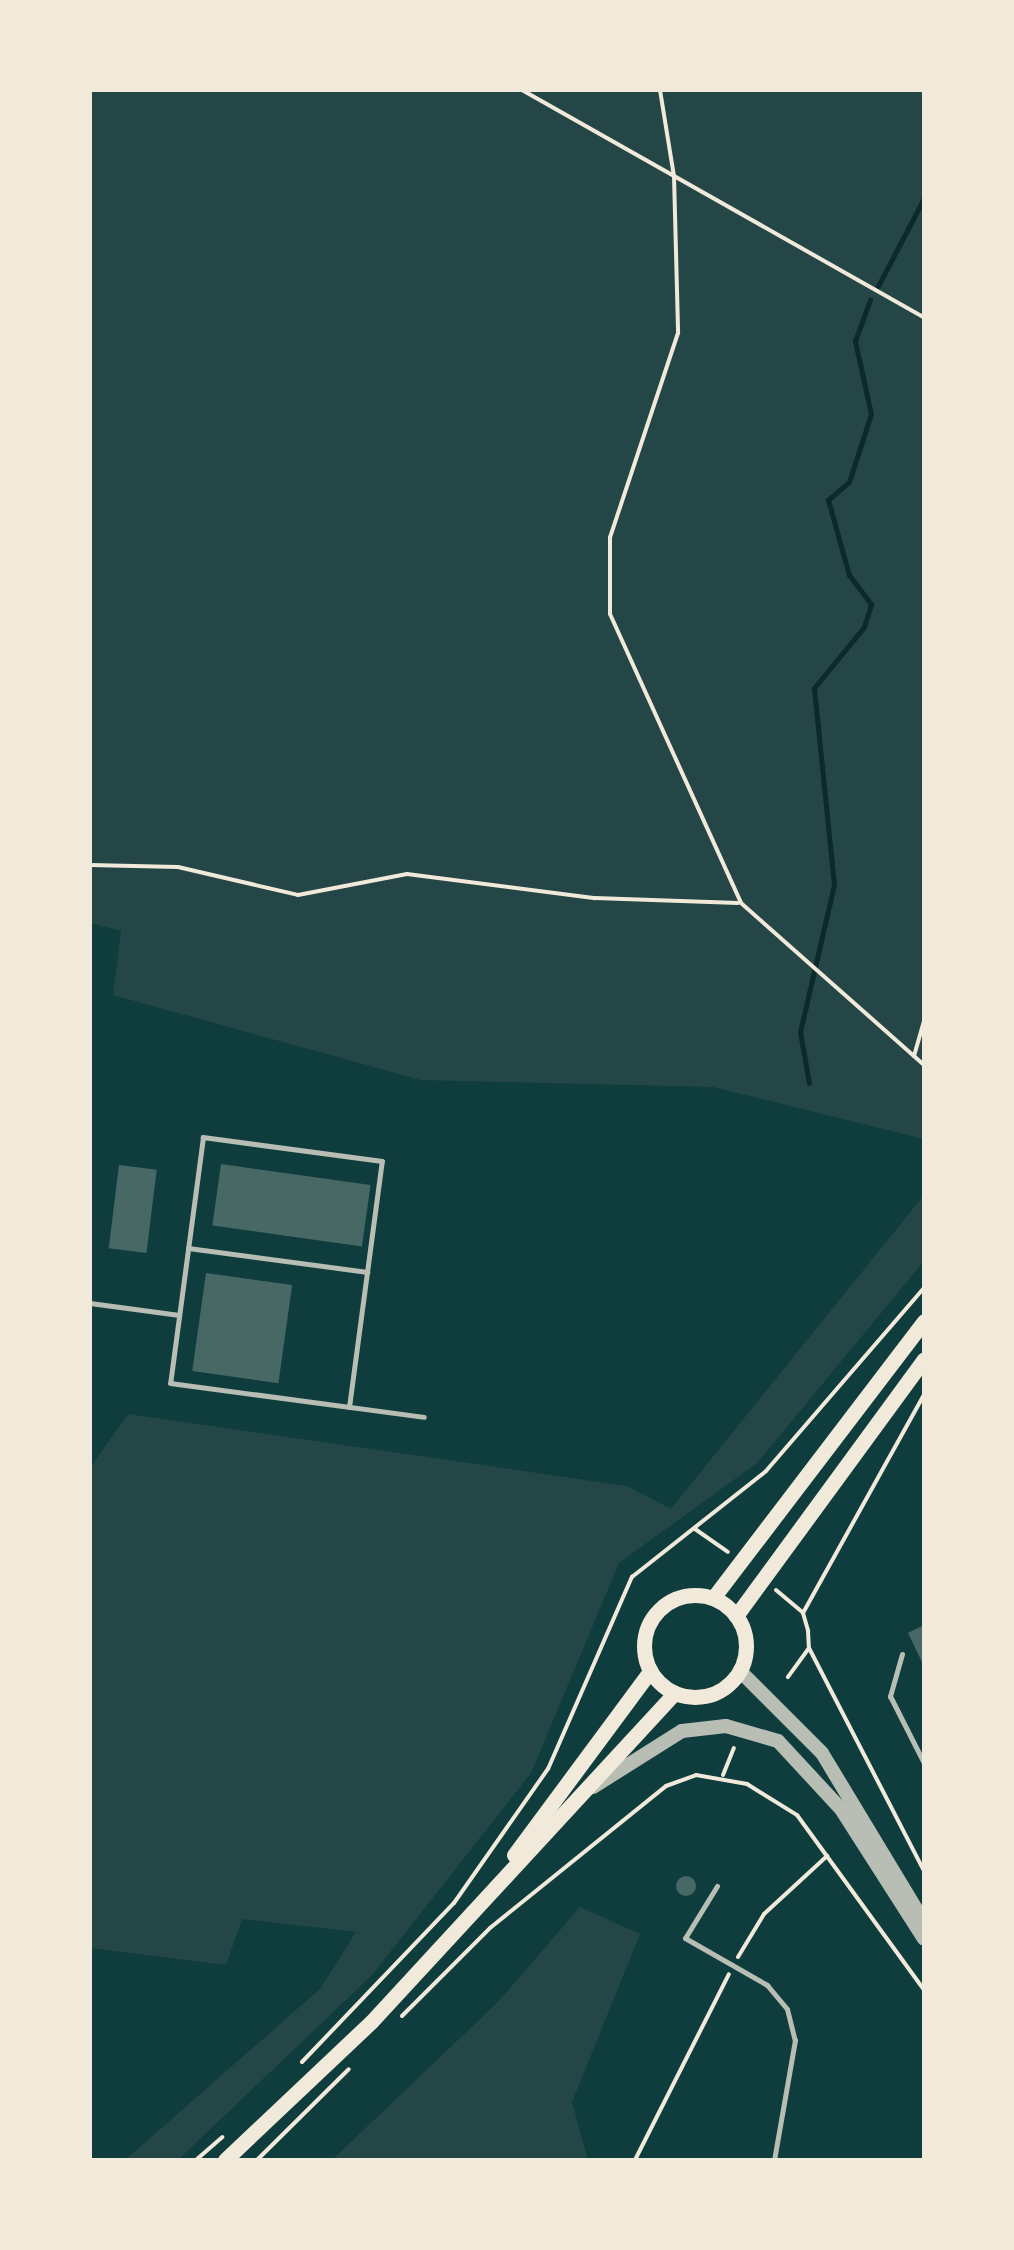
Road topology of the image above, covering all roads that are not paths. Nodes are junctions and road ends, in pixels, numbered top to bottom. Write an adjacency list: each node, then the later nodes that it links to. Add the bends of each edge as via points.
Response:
1 (188, 1248): 2 (lane); 2 (lane, via 203,1137 274,1146 382,1161); 4 (lane)
2 (367, 1272): 7 (lane)
3 (90, 1302): 4 (lane)
4 (179, 1314): 7 (lane, via 170,1383)
5 (924, 1321): 9 (main road)
6 (924, 1359): 10 (main road)
7 (349, 1407): 8 (lane)
8 (424, 1417)
9 (712, 1598): 10 (main road); 12 (main road, via 682,1596 656,1613 644,1641)
10 (736, 1616): 13 (main road, via 746,1643)
11 (902, 1654): 15 (lane, via 890,1696)
12 (650, 1671): 14 (main road); 18 (main road)
13 (740, 1672): 14 (main road, via 717,1693); 19 (street, via 822,1753)
14 (676, 1694): 16 (main road)
15 (924, 1763)
16 (584, 1792): 18 (main road); 20 (street, via 682,1732 726,1726 778,1741 841,1809)
17 (717, 1886): 22 (lane, via 685,1938 734,1963 788,2009 795,2040)
18 (476, 1906): 21 (main road)
19 (924, 1922)
20 (924, 1939)
21 (225, 2160)
22 (774, 2160)

